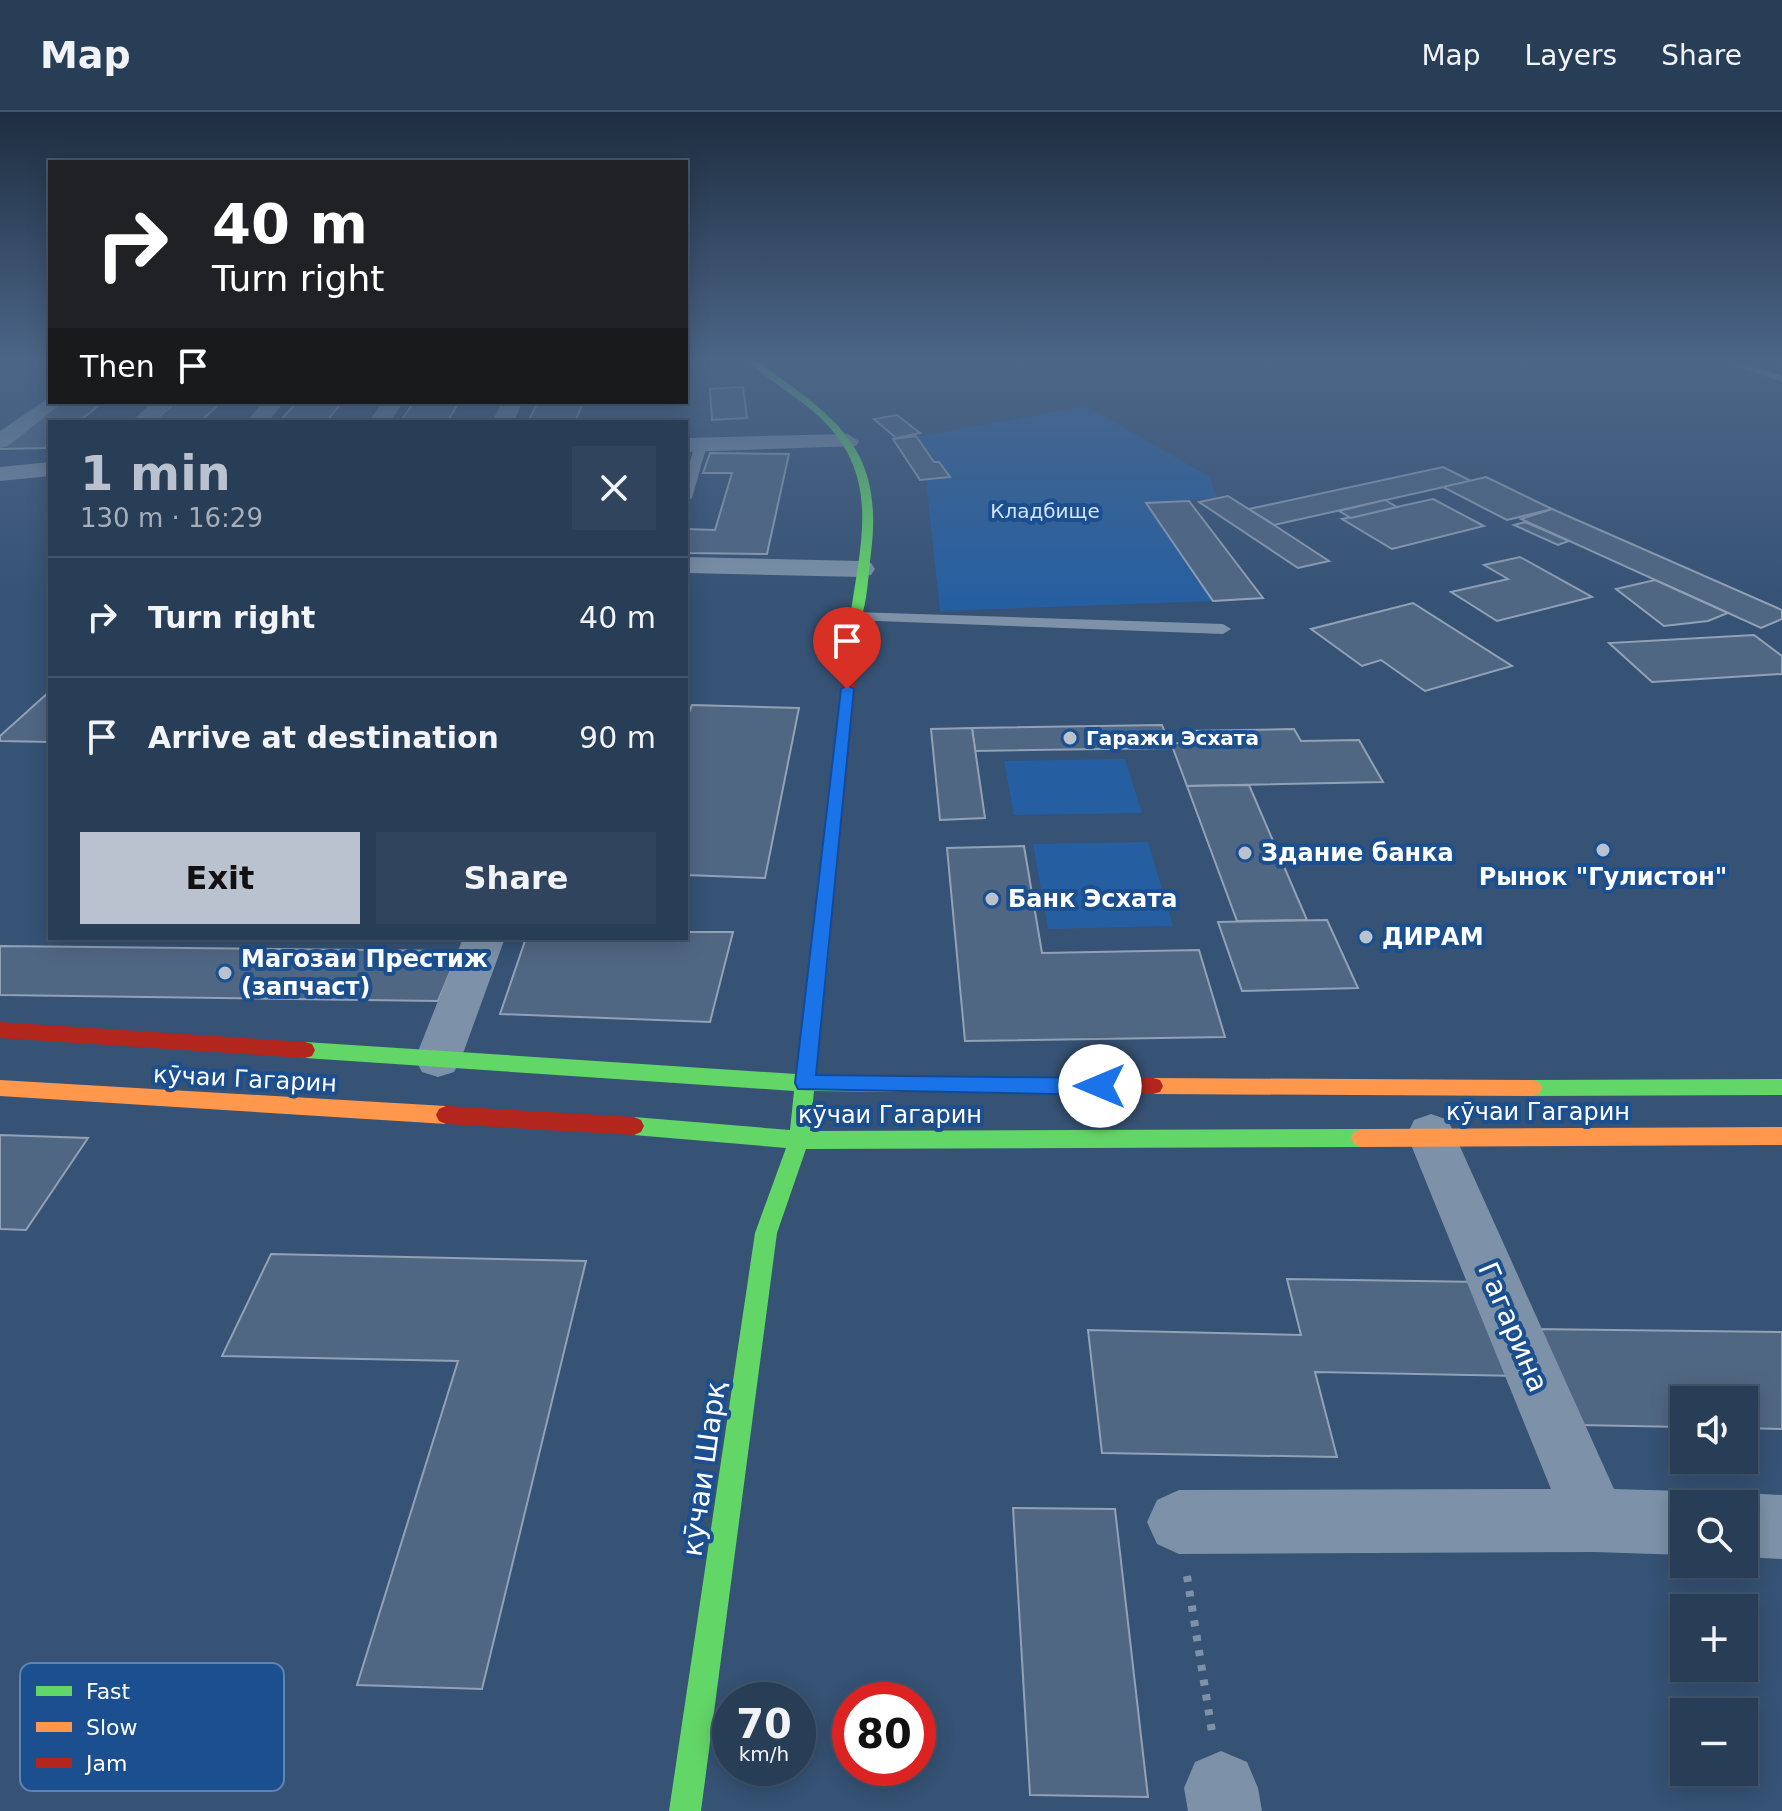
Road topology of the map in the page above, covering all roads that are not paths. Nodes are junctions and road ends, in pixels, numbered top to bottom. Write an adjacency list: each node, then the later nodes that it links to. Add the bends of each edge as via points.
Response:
1 (798, 442): 3 (street)
2 (849, 442): 8 (main road, кӯчаи Шарқ, via 864,476 867,517)
3 (693, 445): 6 (lane)
4 (48, 469): 5 (street)
5 (0, 474)
6 (688, 483)
7 (688, 565): 8 (street)
8 (861, 569): 9 (main road, кӯчаи Шарқ)
9 (855, 617): 10 (lane); 14 (main road, кӯчаи Шарқ)
10 (1223, 629)
11 (483, 940): 13 (street)
12 (0, 1030): 13 (main road, кӯчаи Гагарин)
13 (438, 1059): 14 (main road, кӯчаи Гагарин)
14 (805, 1083): 15 (main road, кӯчаи Гагарин); 19 (main road, кӯчаи Шарқ)
15 (1782, 1087)
16 (0, 1088): 19 (main road, кӯчаи Гагарин)
17 (1431, 1135): 18 (main road, кӯчаи Гагарин); 19 (main road, кӯчаи Гагарин); 20 (street, Гагарина)
18 (1782, 1136)
19 (799, 1140): 25 (main road, кӯчаи Шарқ, via 766,1233)
20 (1595, 1520): 21 (street); 22 (street)
21 (1179, 1522)
22 (1670, 1523)
23 (1758, 1526): 24 (street)
24 (1782, 1527)
25 (685, 1811)

